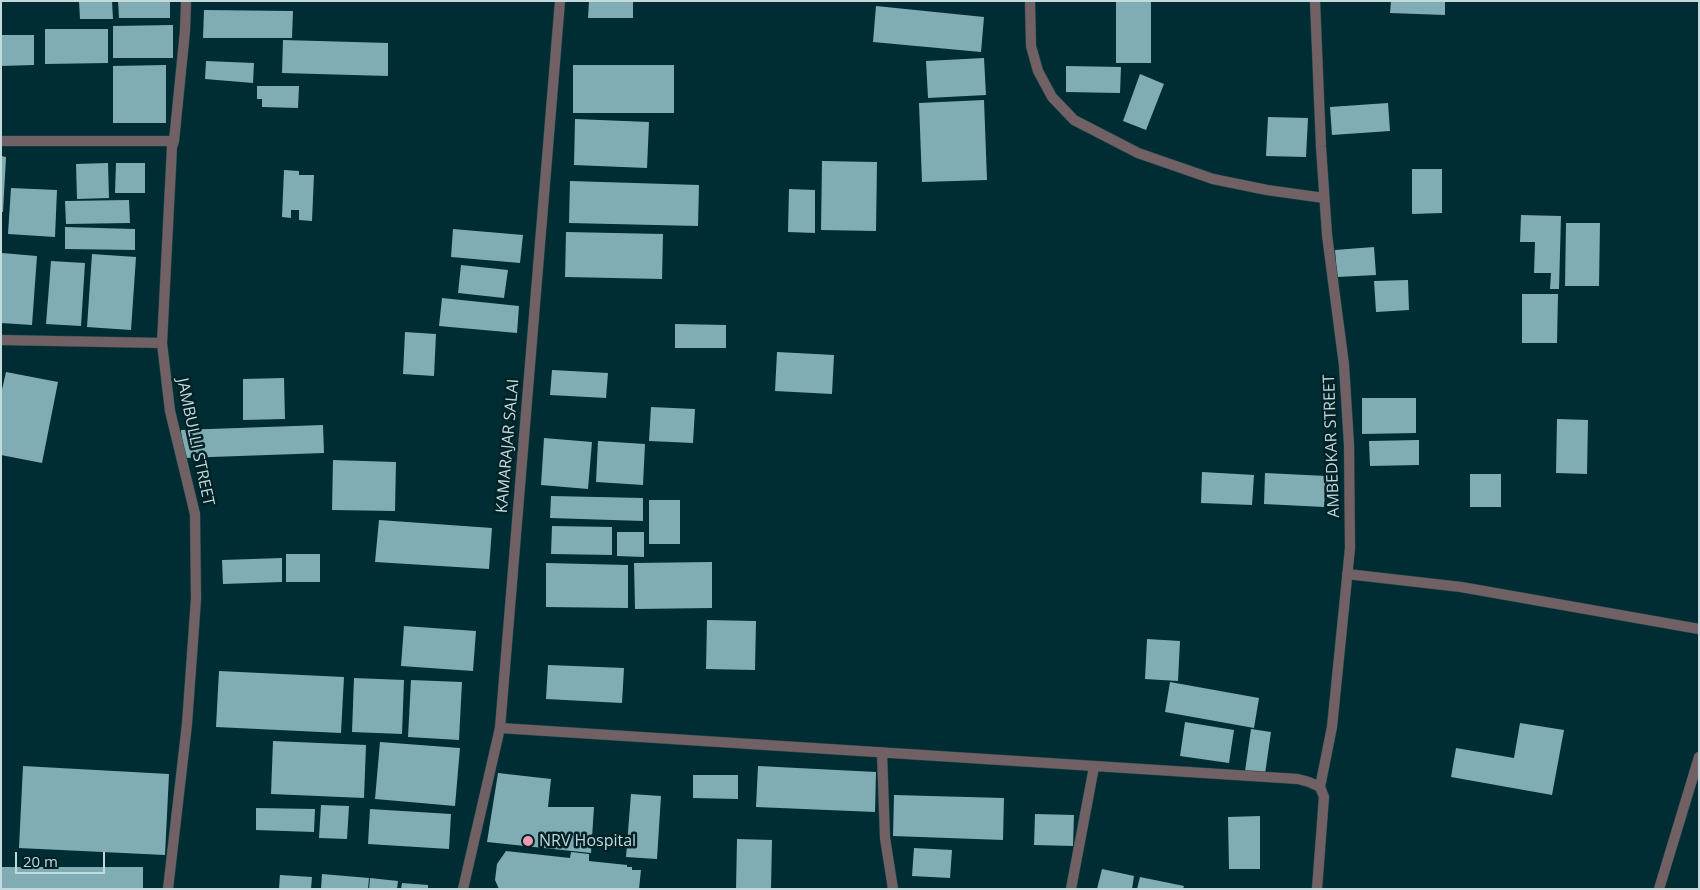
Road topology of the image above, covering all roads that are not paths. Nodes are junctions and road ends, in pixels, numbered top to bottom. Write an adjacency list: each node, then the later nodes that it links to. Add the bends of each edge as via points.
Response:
1 (186, 1): 6 (street, JAMBULLI STREET)
2 (560, 1): 12 (street, KAMARAJAR SALAI)
3 (1030, 1): 7 (street, via 1031,46 1038,71 1052,97 1074,120 1138,153 1213,179)
4 (1316, 1): 7 (street, AMBEDKAR STREET)
5 (1, 141): 6 (street)
6 (174, 141): 9 (street, JAMBULLI STREET)
7 (1324, 198): 10 (street, AMBEDKAR STREET, via 1344,365 1350,548)
8 (1, 340): 9 (street)
9 (162, 343): 17 (street, JAMBULLI STREET, via 170,411 195,514 196,599 187,724)
10 (1347, 574): 11 (street, via 1461,587); 16 (street, AMBEDKAR STREET, via 1332,727)
11 (1699, 629)
12 (500, 728): 13 (street); 18 (street, KAMARAJAR SALAI)
13 (882, 753): 15 (street); 19 (street, via 885,838)
14 (1699, 757): 22 (street)
15 (1094, 767): 16 (street, via 1298,779); 20 (street)
16 (1320, 788): 21 (street, AMBEDKAR STREET, via 1324,797)
17 (168, 889)
18 (463, 889)
19 (893, 889)
20 (1071, 889)
21 (1317, 889)
22 (1659, 889)

